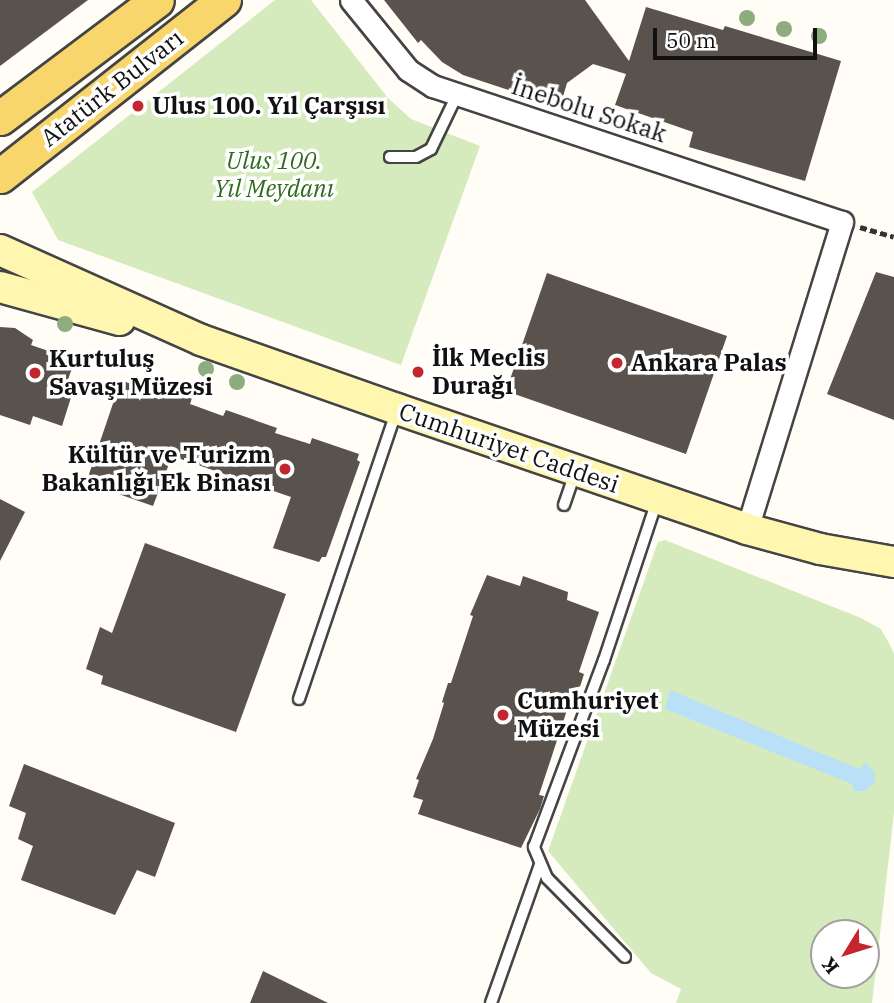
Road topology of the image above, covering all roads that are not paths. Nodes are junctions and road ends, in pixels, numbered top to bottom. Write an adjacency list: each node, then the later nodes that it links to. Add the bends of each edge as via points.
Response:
1 (157, 0): 5 (main road, Atatürk Bulvarı)
2 (224, 0): 7 (main road, Atatürk Bulvarı)
3 (351, 0): 4 (street, İnebolu Sokak, via 408,70)
4 (457, 94): 6 (lane, via 431,149 416,157); 15 (street, İnebolu Sokak, via 842,222)
5 (0, 118)
6 (390, 157)
7 (0, 176)
8 (0, 250): 10 (main road, Cumhuriyet Caddesi)
9 (0, 287): 10 (main road, Cumhuriyet Caddesi)
10 (201, 340): 11 (main road, Cumhuriyet Caddesi)
11 (397, 409): 12 (main road, Cumhuriyet Caddesi); 19 (lane)
12 (576, 470): 13 (main road, Cumhuriyet Caddesi); 14 (lane)
13 (658, 498): 15 (main road, Cumhuriyet Caddesi); 20 (lane, via 534,847)
14 (564, 505)
15 (747, 529): 16 (main road, Cumhuriyet Caddesi)
16 (820, 549): 17 (main road, Cumhuriyet Caddesi); 18 (main road, Cumhuriyet Caddesi)
17 (894, 562)
18 (894, 584)
19 (299, 699)
20 (540, 865): 21 (lane, via 547,878); 22 (lane)
21 (625, 957)
22 (491, 1003)

